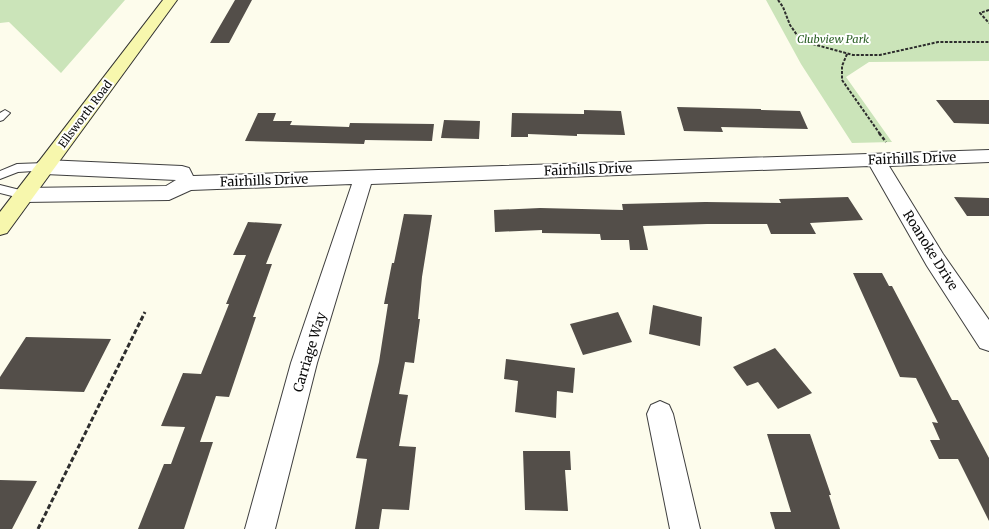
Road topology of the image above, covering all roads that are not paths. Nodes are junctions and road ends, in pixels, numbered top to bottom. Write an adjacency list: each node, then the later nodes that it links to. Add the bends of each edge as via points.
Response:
1 (170, 0): 6 (main road, Ellsworth Road)
2 (0, 113): 3 (lane, via 5,113)
3 (0, 118)
4 (989, 156): 5 (street, Fairhills Drive)
5 (875, 159): 8 (street, Fairhills Drive); 13 (street, Roanoke Drive, via 935,260)
6 (45, 167): 7 (lane, via 17,168); 9 (street, via 182,173); 11 (main road, Ellsworth Road)
7 (0, 175)
8 (364, 176): 9 (street, Fairhills Drive); 15 (street, Carriage Way, via 304,363)
9 (187, 183): 11 (street, Fairhills Drive, via 169,193)
10 (0, 189): 11 (lane)
11 (24, 195): 12 (main road, Ellsworth Road)
12 (0, 227)
13 (989, 340)
14 (660, 414): 16 (street)
15 (260, 529)
16 (685, 529)

